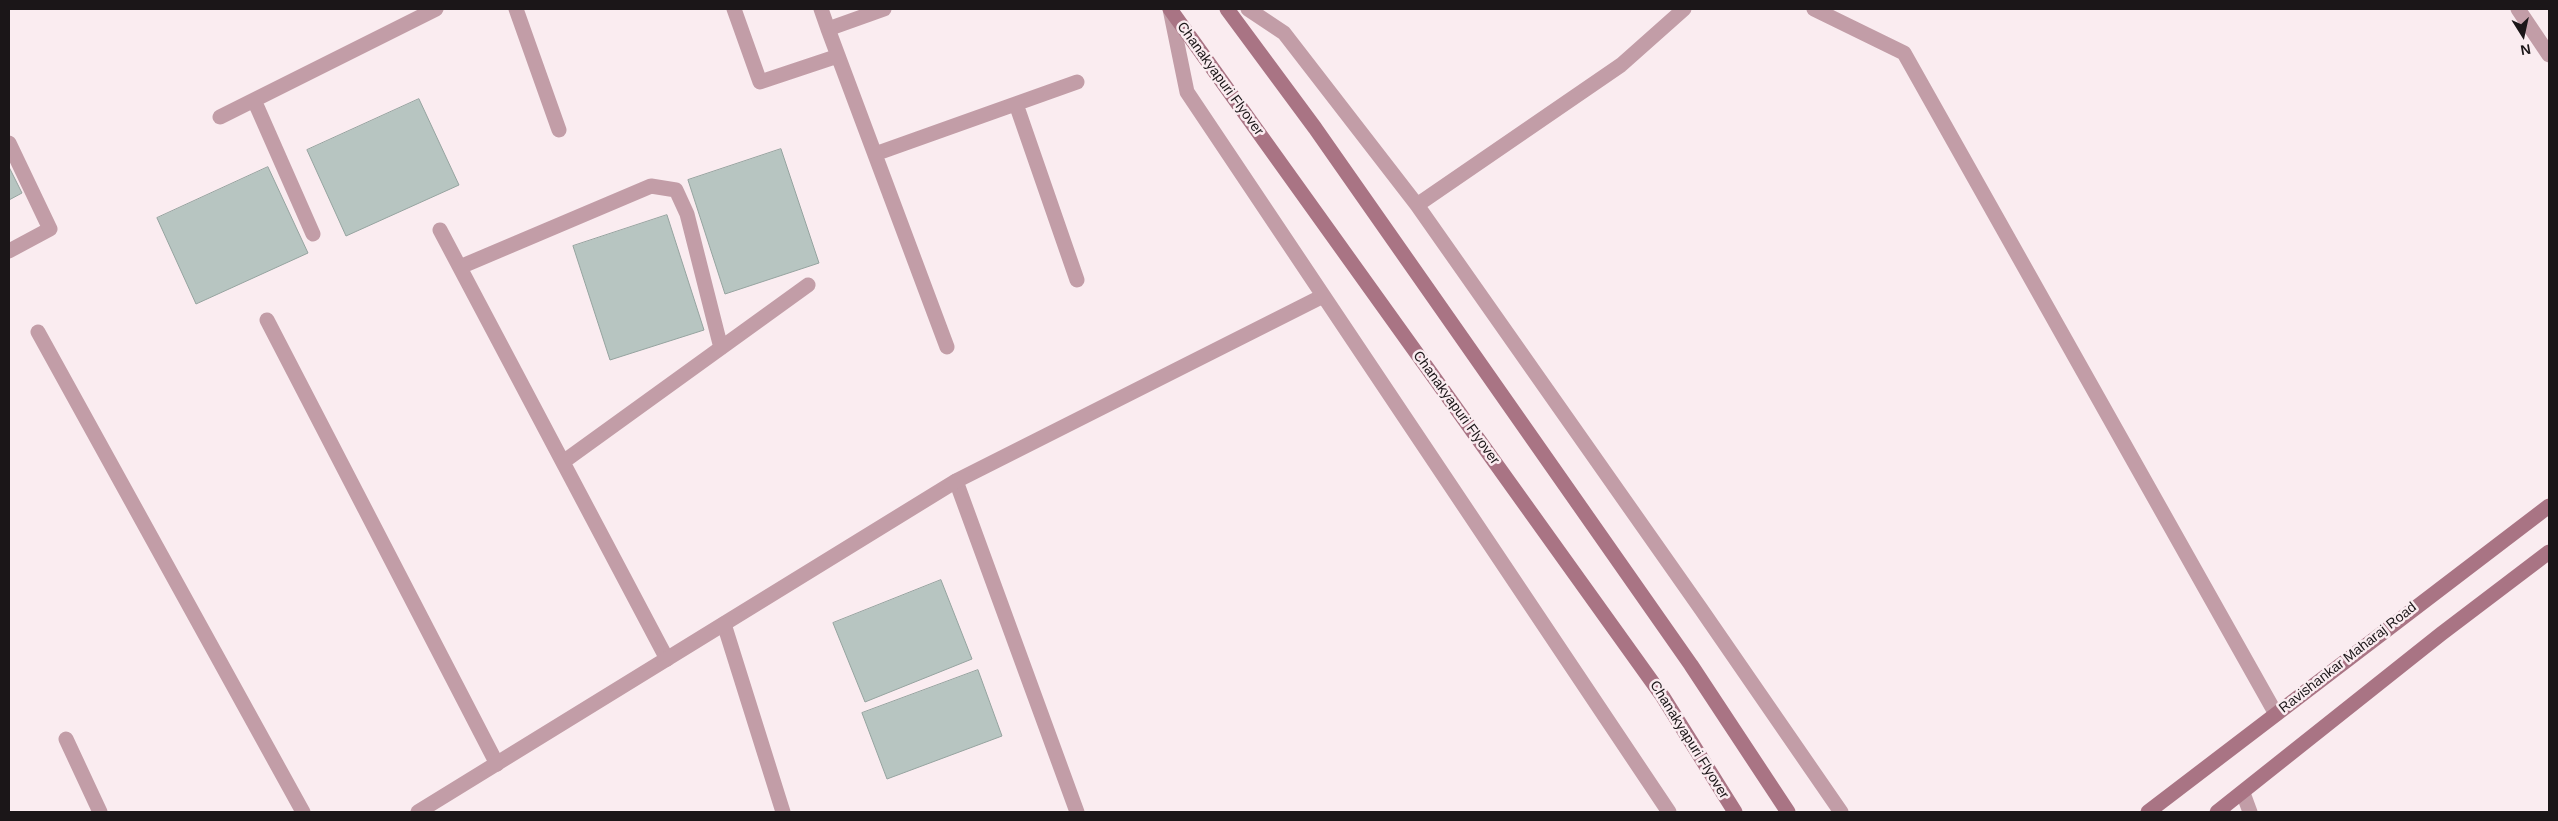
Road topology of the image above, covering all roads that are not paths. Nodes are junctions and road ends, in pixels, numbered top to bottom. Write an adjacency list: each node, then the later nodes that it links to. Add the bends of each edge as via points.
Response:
1 (436, 9): 16 (street)
2 (516, 9): 19 (street)
3 (734, 9): 14 (street, via 760,82)
4 (821, 9): 12 (street)
5 (884, 9): 12 (street)
6 (1170, 9): 29 (street, via 1187,92); 50 (main road, Chanakyapuri Flyover, via 1663,697)
7 (1227, 9): 51 (main road, via 1691,665)
8 (1248, 9): 22 (street, via 1284,33)
9 (1684, 9): 22 (street, via 1621,66)
10 (1814, 9): 40 (street, via 1904,52)
11 (2518, 9): 13 (street)
12 (828, 29): 14 (street)
13 (2549, 55)
14 (838, 56): 21 (street)
15 (1078, 82): 17 (street)
16 (254, 100): 18 (street); 24 (street)
17 (1016, 104): 21 (street); 27 (street)
18 (220, 117)
19 (559, 130)
20 (9, 143): 25 (street, via 50,229)
21 (875, 154): 32 (street)
22 (1417, 205): 52 (street, via 1696,600)
23 (440, 230): 26 (street)
24 (313, 234)
25 (9, 251)
26 (460, 268): 33 (street, via 651,186 676,190 687,214); 34 (street)
27 (1077, 280)
28 (808, 285): 33 (street)
29 (1323, 296): 35 (street); 49 (street)
30 (267, 320): 42 (street)
31 (38, 332): 45 (street)
32 (947, 347)
33 (721, 348): 34 (street)
34 (563, 462): 39 (street)
35 (956, 481): 38 (street); 48 (street)
36 (2549, 506): 40 (main road, Ravishankar Maharaj Road)
37 (2549, 552): 43 (main road, via 2440,634)
38 (724, 624): 39 (street); 47 (street)
39 (667, 659): 42 (street)
40 (2276, 714): 53 (main road, Ravishankar Maharaj Road)
41 (66, 739): 44 (street)
42 (497, 764): 46 (street)
43 (2243, 793): 54 (main road); 55 (street)
44 (100, 812)
45 (302, 812)
46 (418, 812)
47 (783, 812)
48 (1077, 812)
49 (1669, 812)
50 (1735, 812)
51 (1788, 812)
52 (1841, 812)
53 (2148, 812)
54 (2217, 812)
55 (2250, 812)

